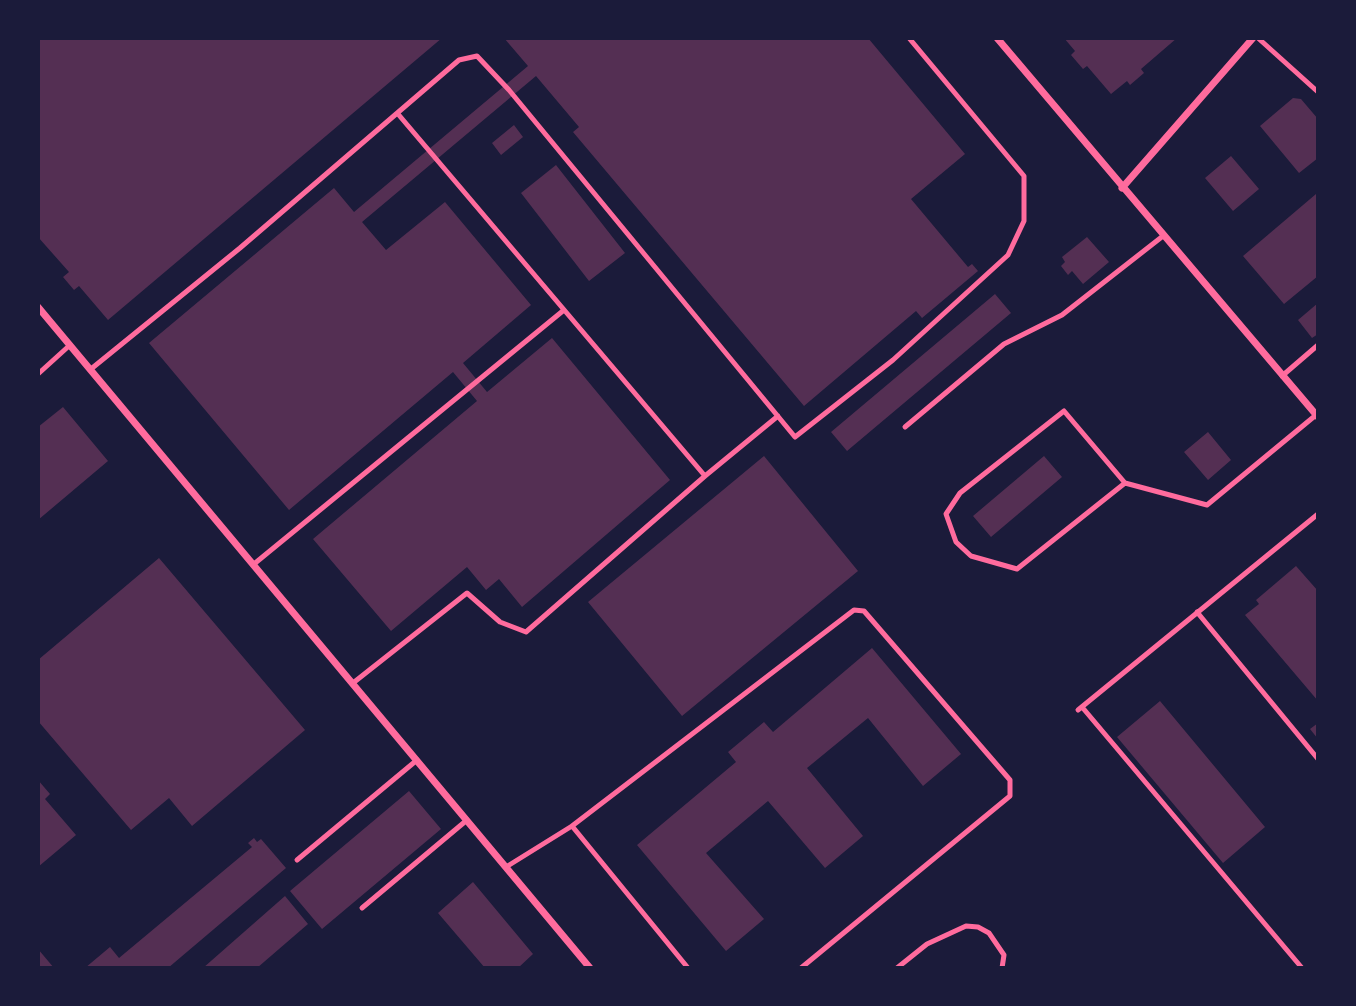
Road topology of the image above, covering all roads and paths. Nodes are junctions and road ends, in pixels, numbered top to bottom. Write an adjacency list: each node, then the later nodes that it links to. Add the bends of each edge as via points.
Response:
1 (909, 38): 15 (lane, via 1024,176 1024,221 1008,255 892,360 795,438)
2 (997, 38): 6 (street)
3 (1255, 38): 4 (lane); 6 (street)
4 (1318, 92)
5 (398, 114): 9 (lane); 12 (lane); 15 (lane, via 459,60 477,56)
6 (1122, 188): 7 (street)
7 (1163, 236): 14 (street); 17 (lane, via 1062,315 1004,344)
8 (38, 307): 10 (street)
9 (564, 310): 18 (lane); 21 (lane)
10 (70, 345): 12 (street); 13 (lane)
11 (1318, 345): 14 (lane)
12 (90, 369): 21 (street)
13 (38, 374)
14 (1282, 376): 16 (street)
15 (778, 416): 18 (lane)
16 (1317, 416): 19 (lane, via 1207,505)
17 (905, 427)
18 (705, 476): 23 (lane, via 526,632 500,622 467,593)
19 (1125, 483): 19 (lane, via 1017,569 971,556 956,542 946,514 960,493 1064,411)
20 (1318, 514): 22 (lane)
21 (254, 564): 23 (street)
22 (1197, 612): 24 (lane); 36 (lane, via 1080,708)
23 (353, 683): 25 (street)
24 (1318, 759)
25 (417, 760): 26 (street); 28 (lane)
26 (467, 820): 29 (street); 30 (lane)
27 (572, 826): 29 (lane); 32 (lane); 33 (lane, via 854,610 864,611 1010,780 1010,796)
28 (297, 860)
29 (506, 867): 31 (street)
30 (362, 908)
31 (590, 968)
32 (688, 968)
33 (801, 968)
34 (897, 968): 35 (lane, via 927,944 967,926 989,933 1004,955)
35 (1002, 968)
36 (1302, 968)

